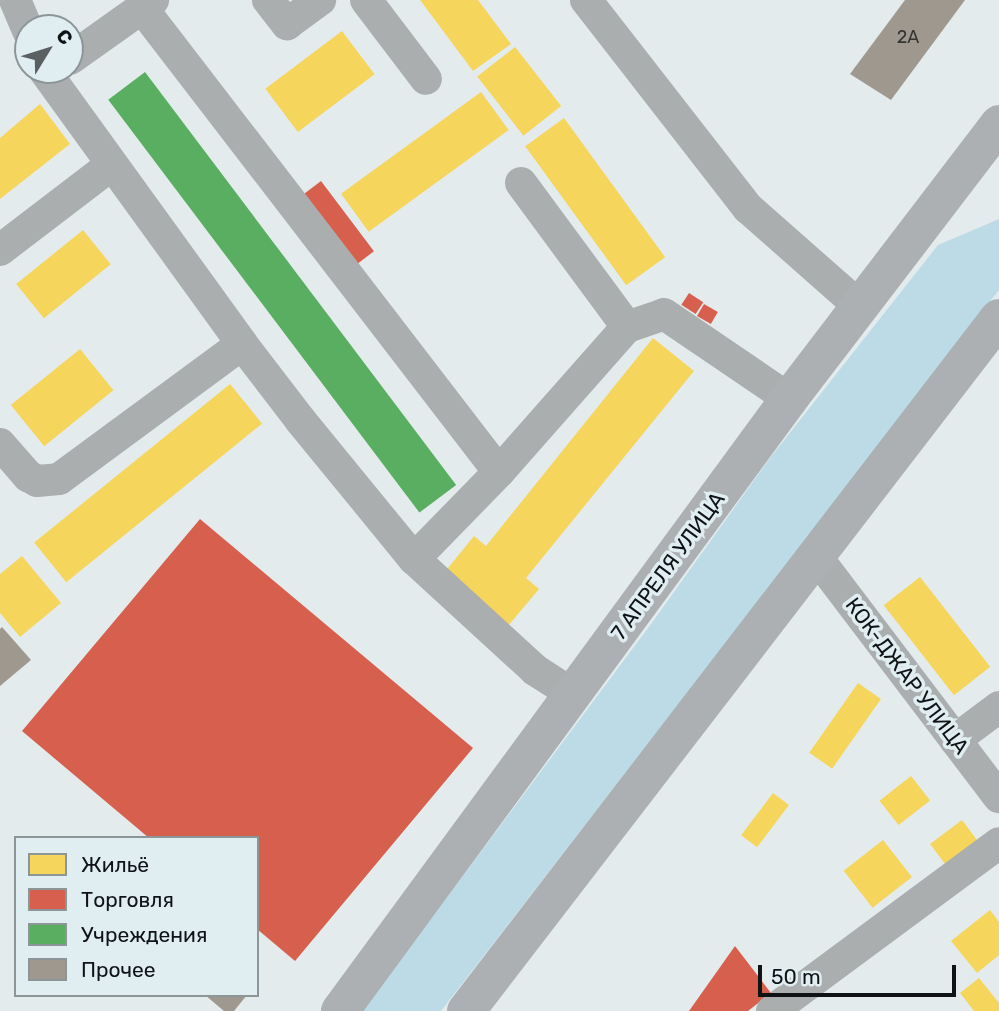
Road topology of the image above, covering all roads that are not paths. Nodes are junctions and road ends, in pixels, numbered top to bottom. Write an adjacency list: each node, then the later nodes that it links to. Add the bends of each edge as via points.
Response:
1 (268, 0): 2 (street, via 287,24)
2 (320, 0)
3 (366, 0): 7 (street)
4 (586, 0): 13 (street, via 748,208)
5 (147, 4): 6 (street); 19 (street)
6 (84, 48)
7 (426, 79)
8 (63, 84): 10 (street)
9 (999, 124): 13 (main road, 7 АПРЕЛЯ УЛИЦА)
10 (111, 165): 12 (street); 16 (street)
11 (521, 183): 15 (street)
12 (0, 250)
13 (859, 306): 17 (main road, 7 АПРЕЛЯ УЛИЦА)
14 (999, 318): 20 (main road)
15 (627, 327): 17 (street, via 664,314); 19 (street)
16 (242, 344): 18 (street, via 59,479 37,481 28,476); 21 (street, via 300,422)
17 (789, 398): 22 (main road, 7 АПРЕЛЯ УЛИЦА)
18 (0, 444)
19 (499, 472): 21 (street)
20 (816, 555): 24 (street, КОК-ДЖАР УЛИЦА); 28 (main road)
21 (415, 559): 22 (street, via 535,670)
22 (574, 695): 27 (main road, 7 АПРЕЛЯ УЛИЦА)
23 (999, 707): 24 (street)
24 (955, 740): 25 (street, КОК-ДЖАР УЛИЦА)
25 (999, 797)
26 (999, 843): 29 (street)
27 (340, 1011)
28 (466, 1011)
29 (772, 1011)

